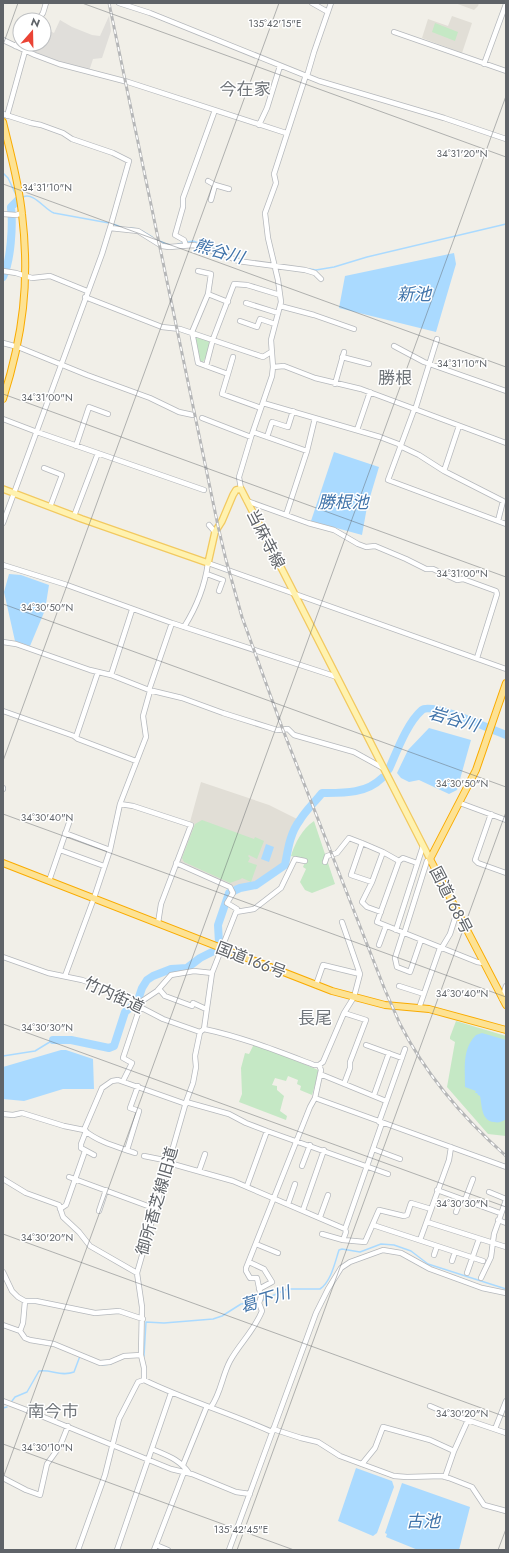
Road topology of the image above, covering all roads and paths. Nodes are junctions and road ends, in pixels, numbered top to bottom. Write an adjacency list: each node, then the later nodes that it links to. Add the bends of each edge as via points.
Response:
1 (119, 3): 12 (street)
2 (312, 3): 5 (street)
3 (331, 3): 5 (street)
4 (506, 4): 11 (street)
5 (328, 12): 14 (street)
6 (394, 32): 11 (street)
7 (3, 40): 8 (street)
8 (12, 44)
9 (25, 52): 16 (street)
10 (28, 52): 15 (street, via 59,64 128,82)
11 (484, 64): 13 (street)
12 (280, 66): 14 (street); 17 (street, via 268,108)
13 (506, 72)
14 (307, 76): 19 (street); 20 (street)
15 (215, 110): 17 (street); 28 (street, via 183,198 175,235)
16 (5, 115): 27 (street, via 63,133 72,139 129,161)
17 (259, 125): 19 (street)
18 (3, 126): 25 (highway, via 19,195)
19 (286, 133): 29 (street, via 274,174 276,183 265,213)
20 (506, 139)
21 (208, 181): 22 (street)
22 (215, 185): 23 (street); 24 (street)
23 (230, 189)
24 (211, 200)
25 (20, 212): 26 (street); 32 (highway)
26 (3, 214)
27 (110, 228): 28 (street, via 138,231 162,246 176,247); 34 (street)
28 (185, 243): 29 (street, via 238,261)
29 (275, 266): 33 (street, via 315,273); 36 (street)
30 (3, 271): 32 (street)
31 (198, 271): 35 (street, via 211,274)
32 (26, 276): 34 (street, via 50,276); 50 (highway)
33 (321, 279)
34 (87, 291): 37 (street)
35 (208, 294): 38 (street); 45 (street)
36 (280, 295): 38 (street, via 247,285 234,284); 40 (street)
37 (85, 297): 45 (street, via 162,327); 55 (street)
38 (228, 302): 46 (street)
39 (246, 303): 41 (street)
40 (280, 306): 41 (street); 44 (street)
41 (278, 313): 43 (street)
42 (240, 321): 43 (street, via 257,327 260,319)
43 (275, 324): 51 (street)
44 (354, 329)
45 (192, 332): 46 (street); 56 (street, via 198,363)
46 (213, 339): 51 (street, via 263,357); 56 (street)
47 (436, 339): 54 (street)
48 (3, 343): 50 (street)
49 (394, 346): 54 (street)
50 (18, 347): 55 (street); 62 (highway)
51 (271, 352): 57 (street)
52 (233, 357): 58 (street)
53 (368, 364): 59 (street, via 343,355)
54 (429, 364): 60 (street); 65 (street)
55 (61, 365): 68 (street); 74 (street)
56 (206, 366): 58 (street)
57 (273, 367): 59 (street, via 284,366); 63 (street)
58 (228, 374): 64 (street, via 222,394)
59 (335, 384): 61 (street)
60 (506, 391)
61 (370, 392): 65 (street); 73 (street)
62 (3, 399)
63 (264, 403): 64 (street); 66 (street)
64 (262, 408): 75 (street)
65 (415, 410): 72 (street); 79 (street)
66 (293, 411): 70 (street); 76 (street, via 288,427 272,422)
67 (108, 414): 78 (street, via 89,407)
68 (193, 415)
69 (202, 418): 75 (street)
70 (316, 418): 73 (street); 80 (street)
71 (3, 419): 74 (street)
72 (459, 426): 77 (street); 83 (street)
73 (357, 430): 79 (street, via 380,436)
74 (37, 432): 78 (street); 87 (street)
75 (252, 435): 76 (street); 85 (street, via 239,477)
76 (267, 437): 80 (street)
77 (506, 443)
78 (76, 446): 81 (street)
79 (400, 446): 83 (street); 92 (street, via 388,480)
80 (307, 451): 90 (street)
81 (98, 453): 86 (street); 91 (street)
82 (44, 468): 89 (street, via 62,474)
83 (444, 471): 92 (street, via 504,501)
84 (3, 489): 87 (main road)
85 (241, 489): 88 (main road, 当麻寺線); 96 (main road, 当麻寺線, via 232,495)
86 (204, 490)
87 (13, 493): 89 (main road); 93 (street)
88 (247, 501): 90 (street); 101 (main road, 当麻寺線)
89 (50, 507): 91 (main road)
90 (286, 515): 106 (street, via 334,530 358,544 366,547 375,546 426,569 433,569 457,580 463,579 496,591)
91 (74, 516): 97 (main road)
92 (498, 521): 94 (street)
93 (3, 523)
94 (506, 524)
95 (209, 525): 96 (street)
96 (215, 532): 97 (main road, 当麻寺線)
97 (208, 563): 99 (street); 101 (street)
98 (3, 565): 102 (street, via 67,585)
99 (206, 574): 100 (street, via 223,580); 104 (street, via 192,614)
100 (219, 591)
101 (294, 594): 106 (street); 110 (main road, 当麻寺線)
102 (132, 610): 103 (street); 109 (street)
103 (172, 623): 104 (street); 112 (street)
104 (184, 627): 110 (street)
105 (3, 642): 108 (street, via 16,644)
106 (477, 658): 107 (street)
107 (506, 669)
108 (98, 672): 109 (street); 114 (street)
109 (111, 675): 112 (street)
110 (337, 678): 116 (main road, 当麻寺線)
111 (506, 683): 117 (highway, 国道168号, via 476,770)
112 (149, 690): 115 (street, via 143,716 146,736); 116 (street, via 182,698 277,730 288,729 294,735 354,752)
113 (3, 711): 114 (street)
114 (76, 737): 115 (street)
115 (136, 761): 118 (street)
116 (383, 768): 124 (main road, 当麻寺線)
117 (460, 803): 119 (street); 128 (highway, 国道168号)
118 (120, 804): 126 (street); 134 (street, via 191,825)
119 (491, 814): 121 (street); 136 (street, via 475,860)
120 (70, 820): 122 (street)
121 (506, 820)
122 (66, 833): 125 (street); 126 (street)
123 (362, 843): 127 (street); 131 (street, via 349,838 337,853 327,856); 138 (street, via 351,875)
124 (423, 846): 128 (main road, 当麻寺線); 132 (street)
125 (60, 850): 135 (street); 137 (street)
126 (110, 850): 135 (street)
127 (382, 852): 130 (street); 138 (street)
128 (430, 859): 142 (highway, 国道168号); 147 (street, via 427,861)
129 (305, 861): 140 (street, via 295,859 281,888 254,909)
130 (399, 861): 132 (street, via 403,858); 141 (street)
131 (325, 862)
132 (417, 862): 146 (street)
133 (3, 863): 137 (highway, 国道166号)
134 (176, 863): 140 (street, via 230,887 233,893 228,903); 144 (street, via 160,904)
135 (104, 866): 139 (street)
136 (506, 873)
137 (49, 881): 139 (highway, 国道166号)
138 (372, 882): 141 (street, via 362,902)
139 (94, 898): 144 (highway, 国道166号); 156 (street)
140 (238, 912): 151 (street, 御所香芝線旧道)
141 (380, 912): 145 (street, via 377,922)
142 (457, 912): 150 (street, via 450,934); 153 (highway, 国道168号)
143 (342, 922): 155 (street)
144 (158, 923): 151 (highway, 国道166号)
145 (386, 926): 146 (street); 149 (street)
146 (396, 930): 147 (street)
147 (404, 934): 148 (street); 148 (street, via 395,958 397,967 410,972)
148 (421, 940): 150 (street)
149 (379, 945)
150 (440, 948): 153 (street); 161 (street)
151 (222, 949): 154 (street, 御所香芝線旧道); 157 (highway, 国道166号)
152 (3, 957): 156 (street, 竹内街道, via 48,973)
153 (483, 963): 163 (highway, 国道168号)
154 (212, 973): 160 (street, via 194,971 171,975); 167 (street, 御所香芝線旧道)
155 (360, 974): 157 (street, via 324,965); 162 (street)
156 (65, 976): 165 (street, 竹内街道, via 108,989)
157 (316, 985): 162 (highway, 国道166号)
158 (399, 986): 161 (street)
159 (506, 986): 163 (street)
160 (159, 989): 165 (street); 167 (street, via 165,996)
161 (424, 994): 166 (street)
162 (354, 998): 166 (highway, 国道166号, via 385,1005); 168 (street)
163 (502, 999): 164 (highway, 国道168号)
164 (506, 1005)
165 (138, 1006): 169 (street, 竹内街道, via 163,1019); 177 (street, via 123,1058 132,1063)
166 (419, 1008): 170 (highway, 国道166号)
167 (206, 1009): 169 (street, 御所香芝線旧道)
168 (344, 1013): 175 (street, via 323,1062); 178 (street, via 366,1020)
169 (202, 1030): 175 (street, via 239,1038); 183 (street, 御所香芝線旧道, via 195,1056 194,1078)
170 (506, 1030)
171 (366, 1045): 173 (street)
172 (405, 1049): 174 (street)
173 (389, 1053): 174 (street); 180 (street)
174 (402, 1058): 182 (street)
175 (319, 1065): 176 (street)
176 (320, 1074): 178 (street); 181 (street)
177 (123, 1081): 179 (street); 186 (street, via 112,1081 102,1088)
178 (344, 1084): 180 (street)
179 (138, 1086): 183 (street); 192 (street, via 130,1108 139,1112)
180 (374, 1095): 182 (street)
181 (315, 1098): 185 (street); 188 (street)
182 (386, 1101): 185 (street)
183 (186, 1103): 187 (street, via 230,1114); 200 (street, 御所香芝線旧道)
184 (3, 1114): 186 (street, via 22,1113)
185 (381, 1122): 190 (street); 191 (street)
186 (85, 1130): 192 (street, via 90,1135); 194 (street, via 80,1144)
187 (267, 1131): 188 (street); 211 (street)
188 (296, 1140): 189 (street); 216 (street)
189 (310, 1145): 193 (street); 201 (street)
190 (451, 1147): 203 (street); 213 (street, via 449,1160)
191 (373, 1149): 199 (street); 202 (street)
192 (127, 1150): 195 (street)
193 (324, 1150): 202 (street); 223 (street)
194 (85, 1151): 197 (street); 208 (street)
195 (135, 1153)
196 (206, 1154): 204 (street)
197 (94, 1155)
198 (144, 1156): 200 (street)
199 (400, 1159)
200 (169, 1162): 204 (street); 221 (street, 御所香芝線旧道)
201 (302, 1166)
202 (367, 1166): 205 (street); 232 (street)
203 (506, 1167)
204 (199, 1171): 211 (street)
205 (388, 1174)
206 (69, 1177): 208 (street)
207 (3, 1179): 220 (street, via 26,1192 59,1205)
208 (75, 1179): 212 (street); 220 (street, via 66,1205)
209 (473, 1179): 218 (street)
210 (295, 1184): 219 (street)
211 (247, 1186): 216 (street)
212 (106, 1190): 221 (street); 224 (street)
213 (437, 1190): 218 (street); 222 (street)
214 (489, 1192): 217 (street)
215 (328, 1195): 227 (street)
216 (275, 1198): 219 (street); 238 (street)
217 (506, 1199): 226 (street)
218 (463, 1200): 225 (street); 226 (street)
219 (288, 1204): 223 (street)
220 (60, 1209): 249 (street, via 63,1217 90,1246)
221 (156, 1209): 249 (street, 御所香芝線旧道)
222 (431, 1209): 229 (street); 231 (street, via 411,1203 404,1216 379,1210)
223 (303, 1210): 227 (street)
224 (99, 1211)
225 (456, 1212)
226 (500, 1213): 228 (street)
227 (320, 1217): 232 (street)
228 (498, 1220): 230 (street); 237 (street)
229 (427, 1222): 234 (street); 236 (street)
230 (506, 1223)
231 (373, 1225): 235 (street, via 365,1242); 236 (street)
232 (345, 1229): 235 (street)
233 (322, 1234): 235 (street)
234 (479, 1239): 237 (street); 244 (street)
235 (343, 1240)
236 (420, 1240): 239 (street)
237 (492, 1243): 240 (street); 251 (street, via 491,1257)
238 (256, 1244): 242 (street); 247 (street)
239 (437, 1246): 241 (street); 243 (street)
240 (506, 1247)
241 (456, 1252): 244 (street); 245 (street)
242 (278, 1253)
243 (434, 1255)
244 (472, 1257): 246 (street); 250 (street)
245 (452, 1261)
246 (484, 1261)
247 (248, 1262): 252 (street, via 246,1270 250,1278 257,1278); 252 (street, via 264,1269 272,1282)
248 (3, 1272): 254 (street, via 12,1291)
249 (137, 1273): 255 (street, 御所香芝線旧道)
250 (467, 1273)
251 (481, 1278)
252 (259, 1289): 263 (street, via 262,1311 232,1360 217,1398)
253 (506, 1293): 268 (street, via 430,1270 396,1251 383,1250 345,1264 319,1306)
254 (24, 1300): 255 (street, via 95,1313 119,1311); 257 (street)
255 (143, 1319): 258 (street, 御所香芝線旧道)
256 (3, 1325): 257 (street)
257 (20, 1331): 258 (street, via 25,1338 54,1344 100,1363 124,1356)
258 (141, 1355): 259 (street, 御所香芝線旧道)
259 (144, 1380): 260 (street); 270 (street, via 138,1382 126,1403)
260 (171, 1393): 263 (street); 271 (street)
261 (3, 1401): 266 (street)
262 (506, 1401): 267 (street)
263 (209, 1406): 268 (street); 275 (street)
264 (430, 1406): 265 (street)
265 (468, 1420): 267 (street); 272 (street)
266 (68, 1426): 270 (street); 278 (street, via 60,1446 47,1464 40,1495)
267 (495, 1429): 269 (street)
268 (273, 1430): 274 (street, via 318,1442 336,1454); 279 (street)
269 (506, 1433)
270 (113, 1445): 273 (street); 282 (street)
271 (152, 1449): 273 (street); 275 (street)
272 (454, 1451): 274 (street, via 430,1440 384,1427 375,1448); 277 (street)
273 (148, 1460): 276 (street); 283 (street)
274 (362, 1464): 277 (street, via 398,1477)
275 (183, 1465): 276 (street)
276 (186, 1473): 279 (street); 281 (street)
277 (445, 1477): 280 (street, via 472,1487 484,1505)
278 (3, 1478)
279 (250, 1494): 285 (street)
280 (506, 1511)
281 (155, 1548): 284 (street)
282 (78, 1550)
283 (117, 1550)
284 (168, 1550)
285 (229, 1550)

